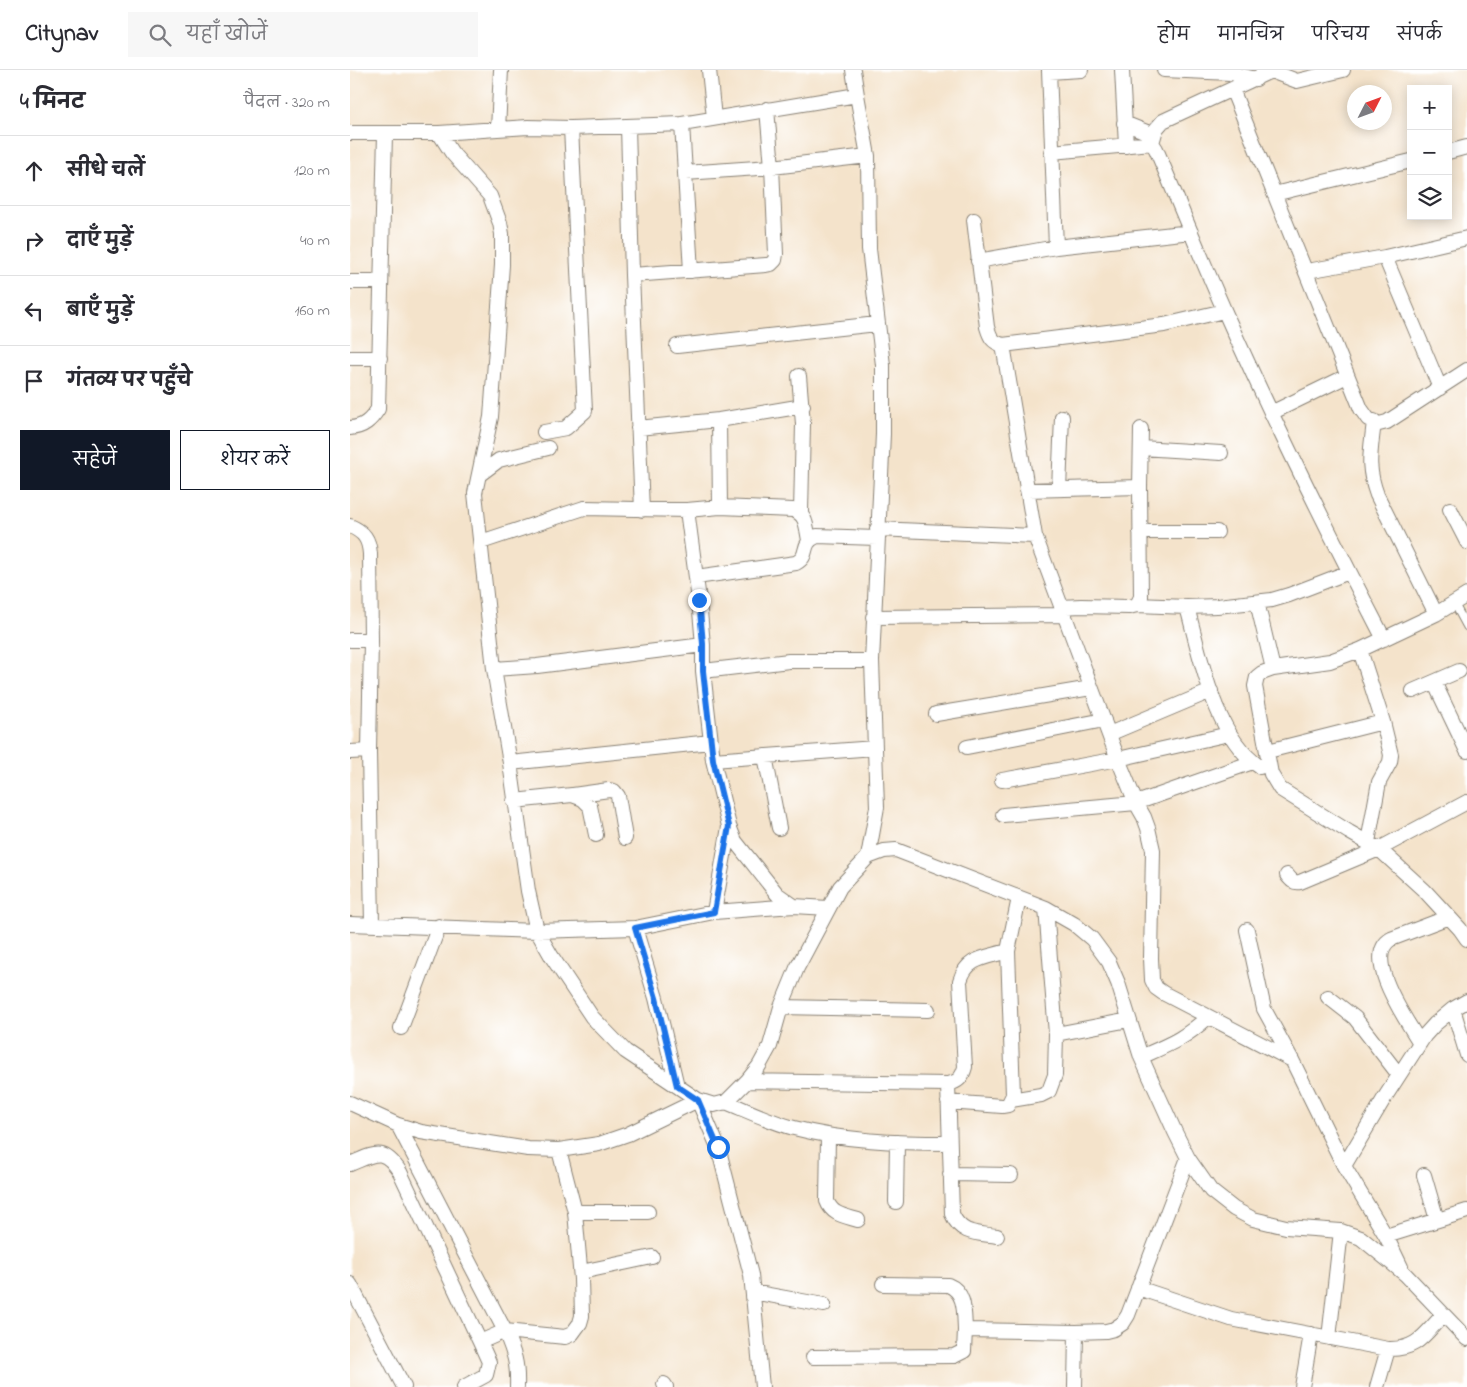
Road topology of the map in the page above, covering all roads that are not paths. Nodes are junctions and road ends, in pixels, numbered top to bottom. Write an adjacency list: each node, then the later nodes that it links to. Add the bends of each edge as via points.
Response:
1 (501, 70): 20 (street)
2 (709, 70): 15 (street)
3 (853, 70): 13 (street)
4 (1081, 70): 8 (street)
5 (1122, 70): 16 (street)
6 (1164, 70): 11 (street, via 1231,73)
7 (1343, 70): 10 (street)
8 (1049, 71): 28 (street)
9 (1272, 71): 10 (street); 11 (street)
10 (1296, 76)
11 (1256, 79): 12 (street)
12 (1232, 89): 24 (street, via 1163,121); 33 (street)
13 (857, 95): 14 (street); 29 (street)
14 (767, 110): 15 (street); 31 (street)
15 (714, 118): 17 (street)
16 (1124, 123): 24 (street); 25 (street)
17 (682, 124): 18 (street); 32 (street)
18 (628, 126): 19 (street); 42 (street)
19 (571, 128): 20 (street); 63 (street, via 585,411 566,428)
20 (498, 129): 22 (street)
21 (350, 133): 23 (street)
22 (439, 133): 23 (street); 67 (street, via 490,196 502,234 491,417)
23 (385, 134): 44 (street)
24 (1153, 139): 25 (street); 35 (street)
25 (1126, 146): 28 (street)
26 (1467, 147): 27 (street)
27 (1452, 151)
28 (1051, 152): 37 (street)
29 (868, 156): 31 (street); 46 (street, via 869,249)
30 (1407, 162): 33 (street)
31 (772, 167): 32 (street); 40 (street, via 775,260 766,265)
32 (685, 172): 40 (street)
33 (1274, 194): 41 (street)
34 (974, 220): 39 (street)
35 (1191, 232): 37 (street); 45 (street)
36 (1467, 238): 38 (street)
37 (1056, 248): 39 (street)
38 (1385, 258): 41 (street); 54 (street)
39 (978, 261): 47 (street, via 990,338)
40 (691, 271): 42 (street)
41 (1307, 271): 53 (street)
42 (632, 275): 61 (street)
43 (350, 282): 44 (street)
44 (382, 282): 50 (street)
45 (1224, 311): 47 (street, via 1164,325); 56 (street)
46 (877, 324): 48 (street); 79 (street, via 883,365)
47 (1003, 345): 69 (street)
48 (678, 346)
49 (350, 358): 50 (street)
50 (380, 358): 60 (street, via 378,409 366,424)
51 (1467, 370): 54 (street)
52 (800, 376): 55 (street)
53 (1348, 376): 56 (street); 59 (street, via 1362,409)
54 (1440, 388): 59 (street, via 1387,422)
55 (803, 406): 58 (street); 75 (street)
56 (1271, 413): 84 (street)
57 (1062, 417): 70 (street)
58 (719, 420): 61 (street); 71 (street)
59 (1374, 422): 92 (street, via 1371,478)
60 (350, 428)
61 (638, 428): 73 (street)
62 (1141, 429): 65 (street)
63 (544, 432)
64 (548, 448): 67 (street, via 499,460)
65 (1141, 448): 66 (street); 68 (street)
66 (1221, 453)
67 (479, 475): 82 (street, via 475,494)
68 (1140, 487): 70 (street); 77 (street)
69 (1027, 490): 70 (street); 80 (street)
70 (1059, 490)
71 (720, 507): 74 (street); 75 (street)
72 (1450, 509): 83 (street)
73 (642, 510): 74 (street); 82 (street, via 584,508)
74 (686, 510): 85 (street)
75 (801, 512): 81 (street)
76 (350, 526): 97 (street, via 366,536 369,545)
77 (1140, 532): 78 (street); 89 (street, via 1141,597)
78 (1218, 532)
79 (877, 534): 80 (street); 81 (street, via 817,536); 93 (street)
80 (1035, 536): 91 (street)
81 (809, 540): 85 (street, via 804,555 796,563)
82 (481, 542): 101 (street)
83 (1467, 542)
84 (1349, 572): 87 (street, via 1289,595); 95 (street)
85 (696, 577): 98 (street)
86 (1467, 595): 88 (street)
87 (1257, 602): 90 (street); 102 (street)
88 (1454, 603): 92 (street); 94 (lane)
89 (1137, 604): 90 (street); 91 (street, via 1130,607 1081,606)
90 (1187, 607): 107 (street)
91 (1062, 611): 93 (street); 106 (street)
92 (1436, 614): 95 (street)
93 (873, 617): 100 (street)
94 (1467, 627)
95 (1384, 638): 99 (street)
96 (350, 640): 97 (street)
97 (371, 640): 117 (street)
98 (703, 644): 101 (street); 103 (street)
99 (1360, 650): 102 (street, via 1330,661); 111 (street)
100 (872, 661): 103 (street, via 789,661); 116 (street)
101 (494, 669): 125 (street)
102 (1273, 669): 118 (street, via 1262,672 1255,686)
103 (703, 671): 114 (street)
104 (1459, 671): 105 (street)
105 (1434, 682): 108 (street); 119 (street)
106 (1091, 688): 109 (street); 110 (street)
107 (1211, 691): 112 (street); 113 (street)
108 (1413, 691)
109 (936, 714)
110 (1104, 720): 112 (street); 115 (street)
111 (1383, 722): 118 (street); 137 (street, via 1391,756 1379,782)
112 (1109, 734): 122 (street)
113 (1229, 734): 122 (street); 124 (street)
114 (711, 742): 123 (street); 125 (street)
115 (967, 747)
116 (875, 748): 121 (street); 138 (street, via 877,807)
117 (369, 751): 120 (street); 147 (street)
118 (1268, 751): 126 (street)
119 (1467, 751)
120 (350, 752)
121 (765, 756): 123 (street); 134 (street)
122 (1118, 759): 127 (street); 131 (street)
123 (713, 760): 133 (street)
124 (1253, 762): 126 (street); 131 (street)
125 (510, 763): 129 (street)
126 (1271, 774): 137 (street, via 1290,796)
127 (1002, 780)
128 (572, 795): 129 (street); 135 (street, via 590,806); 136 (street, via 614,791 618,796)
129 (514, 802): 151 (street)
130 (1467, 802): 137 (street)
131 (1136, 803): 132 (street); 159 (street, via 1148,828 1153,850 1152,980 1163,994)
132 (1003, 815)
133 (729, 826): 141 (street, via 735,842 776,894); 144 (street)
134 (779, 828)
135 (596, 836)
136 (625, 838)
137 (1374, 846): 139 (street, via 1300,882 1291,880); 145 (street, via 1412,878)
138 (868, 857): 140 (street, via 896,850); 142 (street, via 840,887)
139 (1287, 875)
140 (1019, 898): 143 (street); 153 (street)
141 (794, 906): 142 (street); 144 (street)
142 (828, 908): 156 (street)
143 (1046, 908): 160 (street, via 1092,939 1118,983); 162 (street)
144 (714, 912): 149 (street)
145 (1449, 917): 152 (street); 163 (street, via 1385,942 1380,953 1389,990)
146 (350, 924): 147 (street)
147 (372, 924): 148 (street)
148 (439, 926): 151 (street); 161 (street)
149 (635, 928): 151 (street); 170 (street)
150 (1247, 930): 166 (street, via 1264,1009)
151 (537, 931): 170 (street, via 592,1017 626,1051)
152 (1467, 939)
153 (1008, 951): 169 (street, via 973,962 963,971 960,981 965,1068 957,1082); 172 (street)
154 (1328, 997): 167 (street, via 1355,1018)
155 (1467, 1001): 157 (street)
156 (781, 1007): 158 (street); 168 (street, via 770,1046)
157 (1453, 1009): 163 (street); 164 (street)
158 (928, 1010)
159 (1208, 1017): 165 (street, via 1178,1041); 166 (street)
160 (1129, 1020): 162 (street); 165 (street)
161 (401, 1028)
162 (1056, 1034): 172 (street, via 1056,1075 1049,1091)
163 (1420, 1042): 167 (street)
164 (1467, 1055)
165 (1141, 1057): 181 (street)
166 (1292, 1060): 183 (street)
167 (1399, 1075): 183 (street)
168 (748, 1081): 169 (street); 173 (street)
169 (948, 1084): 174 (street)
170 (677, 1086): 171 (street)
171 (698, 1100): 173 (street, via 714,1105); 180 (street, via 628,1134 598,1144); 202 (street, via 718,1147)
172 (1011, 1100): 174 (street, via 1002,1106)
173 (726, 1102): 177 (street, via 792,1128)
174 (948, 1102): 179 (street)
175 (350, 1103): 176 (street)
176 (398, 1126): 180 (street, via 528,1149); 208 (street)
177 (828, 1136): 178 (street); 191 (street, via 829,1207 835,1213)
178 (897, 1142): 179 (street); 187 (street)
179 (949, 1143): 184 (street)
180 (559, 1150): 189 (street)
181 (1188, 1158): 193 (street, via 1211,1191 1253,1219 1286,1227); 201 (street)
182 (350, 1164): 208 (street, via 373,1154 387,1156 394,1163)
183 (1344, 1166): 195 (street)
184 (950, 1174): 185 (street); 194 (street, via 952,1214 956,1224 965,1231)
185 (1011, 1175)
186 (1424, 1175): 192 (street)
187 (896, 1202)
188 (1467, 1210): 192 (street)
189 (575, 1212): 190 (street); 197 (street)
190 (648, 1212)
191 (858, 1220)
192 (1437, 1220): 195 (street)
193 (1341, 1231): 198 (street, via 1362,1238); 209 (street)
194 (997, 1236)
195 (1386, 1236): 198 (street)
196 (652, 1257): 197 (street)
197 (581, 1272): 208 (street, via 582,1316 572,1334 565,1337)
198 (1404, 1274): 204 (street)
199 (350, 1284): 213 (street)
200 (884, 1284): 205 (street, via 948,1285 955,1288 963,1301)
201 (1138, 1288): 206 (street, via 1123,1323 1114,1329); 207 (street, via 1231,1319)
202 (753, 1292): 203 (street); 216 (street)
203 (824, 1306)
204 (1443, 1316): 210 (street); 211 (street, via 1416,1343 1402,1350)
205 (965, 1330): 206 (street); 212 (street, via 964,1351 954,1356)
206 (1076, 1332): 217 (street)
207 (1311, 1334): 209 (street); 218 (street)
208 (493, 1336): 214 (street, via 488,1370 482,1379); 215 (street, via 516,1357)
209 (1329, 1338): 211 (street)
210 (1467, 1339)
211 (1388, 1349): 219 (street)
212 (813, 1356)
213 (404, 1387)
214 (464, 1387)
215 (517, 1387)
216 (762, 1387)
217 (1075, 1387)
218 (1302, 1387)
219 (1377, 1387)

